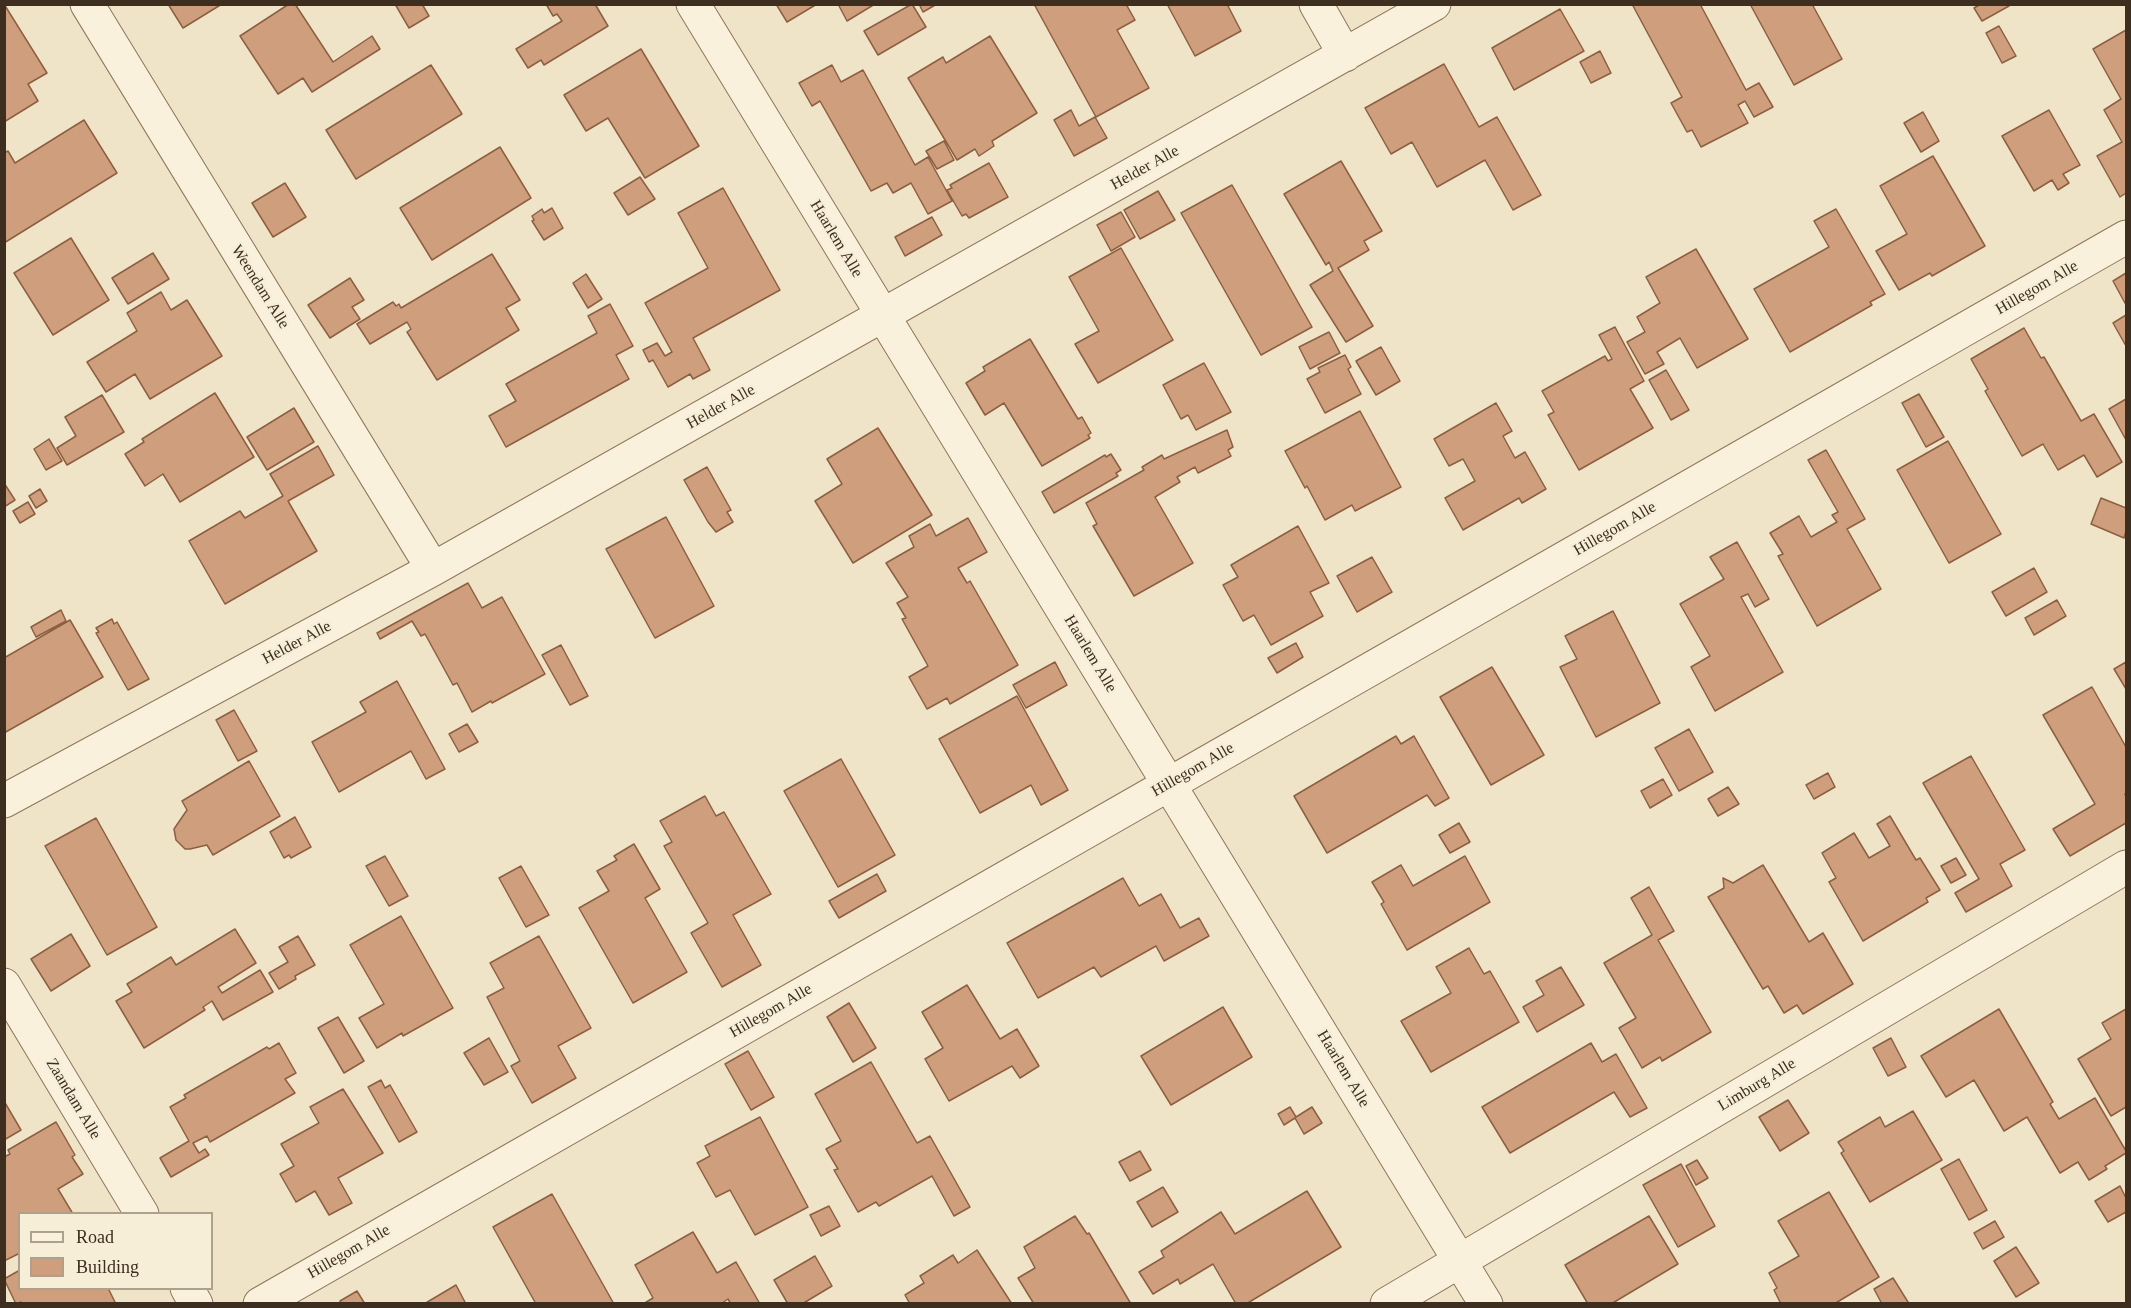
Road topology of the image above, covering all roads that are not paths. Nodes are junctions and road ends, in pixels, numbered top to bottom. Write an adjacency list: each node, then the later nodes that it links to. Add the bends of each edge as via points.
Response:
1 (87, 4): 8 (street, Weendam Alle)
2 (693, 4): 7 (street, Haarlem Alle)
3 (1316, 4): 5 (street)
4 (1434, 4): 5 (street, Helder Alle)
5 (1345, 55): 7 (street, Helder Alle)
6 (2127, 237): 9 (street, Hillegom Alle)
7 (883, 316): 8 (street, Helder Alle); 9 (street, Haarlem Alle)
8 (434, 569): 10 (street, Helder Alle)
9 (1169, 784): 14 (street, Haarlem Alle); 17 (street, Hillegom Alle)
10 (4, 801)
11 (2127, 867): 14 (street, Limburg Alle)
12 (4, 985): 13 (street, Zaandam Alle)
13 (141, 1212)
14 (1460, 1261): 18 (street, Limburg Alle); 19 (street, Haarlem Alle)
15 (188, 1290): 16 (street)
16 (196, 1304)
17 (260, 1304)
18 (1387, 1304)
19 (1486, 1304)

